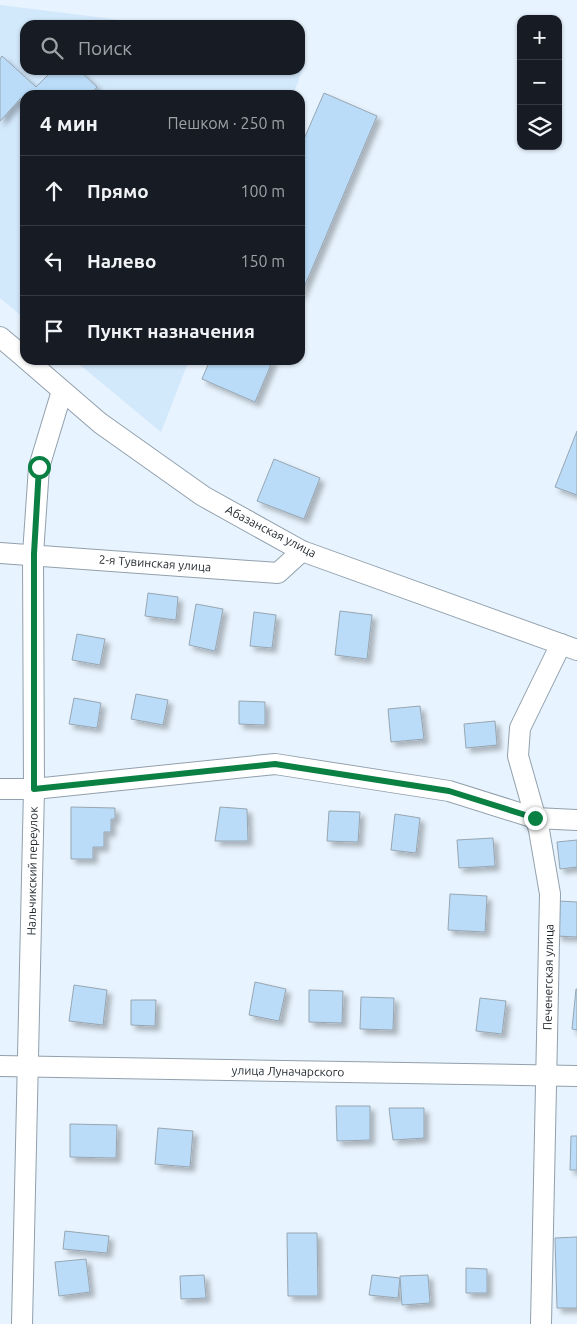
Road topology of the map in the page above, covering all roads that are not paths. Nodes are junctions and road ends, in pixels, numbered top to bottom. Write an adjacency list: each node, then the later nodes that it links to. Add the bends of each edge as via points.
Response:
1 (0, 337): 2 (street, Абазанская улица)
2 (20, 354)
3 (33, 365): 4 (street, Абазанская улица)
4 (62, 391): 5 (street, Абазанская улица, via 100,423 203,496); 7 (street, Нальчикский переулок, via 39,467)
5 (302, 551): 7 (street, 2-я Тувинская улица, via 278,573); 8 (street, Абазанская улица)
6 (0, 553): 7 (street, 2-я Тувинская улица)
7 (34, 554): 10 (street, Нальчикский переулок)
8 (569, 647): 11 (street, Печенегская улица, via 520,728 518,756)
9 (0, 789): 10 (street)
10 (34, 789): 11 (street, via 275,764 449,791); 14 (street, Нальчикский переулок)
11 (535, 818): 12 (street); 15 (street, Печенегская улица, via 550,894)
12 (577, 820)
13 (0, 1066): 14 (street, улица Луначарского)
14 (28, 1067): 15 (street, улица Луначарского); 17 (street, Нальчикский переулок)
15 (546, 1076): 16 (street, улица Луначарского); 18 (street, Печенегская улица)
16 (577, 1076)
17 (22, 1324)
18 (541, 1324)

